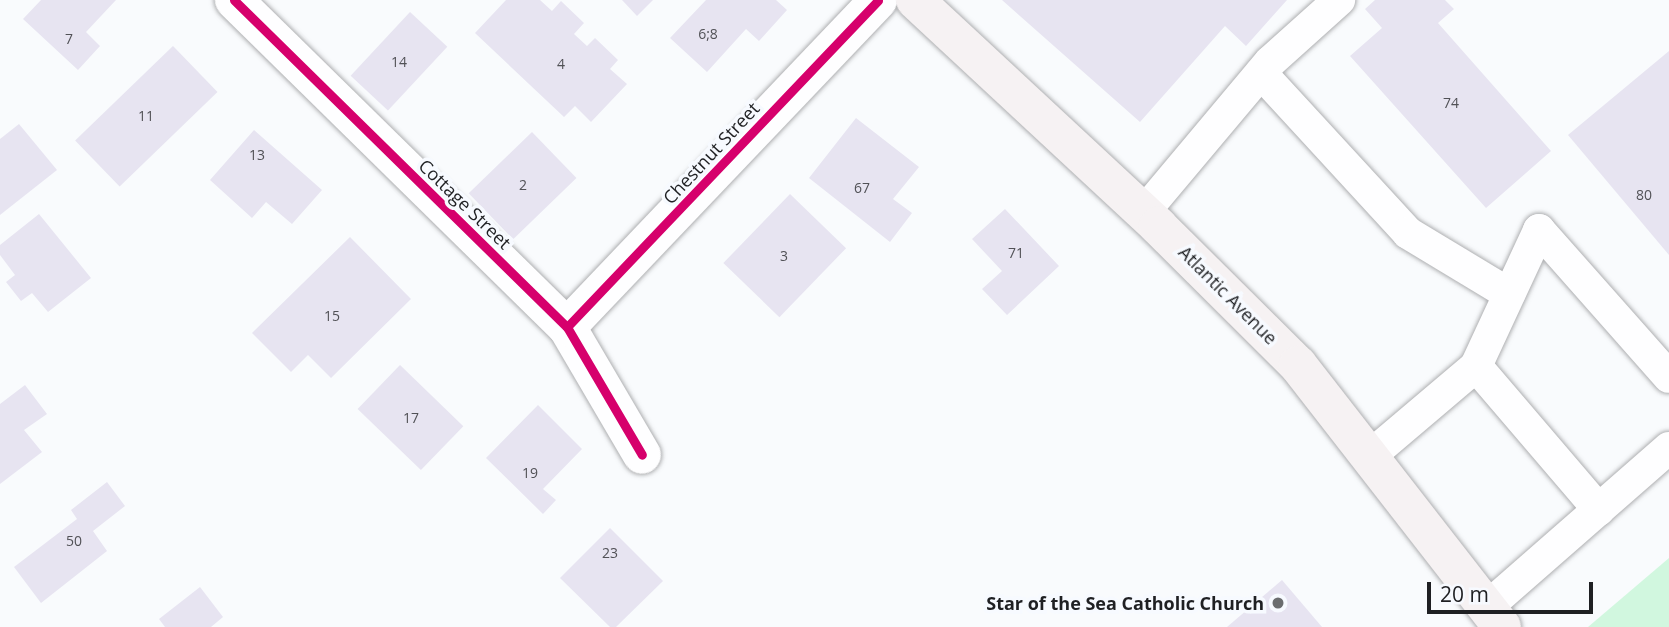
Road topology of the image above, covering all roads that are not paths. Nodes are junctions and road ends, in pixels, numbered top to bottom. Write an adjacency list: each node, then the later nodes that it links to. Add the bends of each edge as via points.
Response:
1 (234, 0): 8 (street, Cottage Street)
2 (878, 0): 8 (street, Chestnut Street)
3 (915, 0): 6 (main road, Atlantic Avenue)
4 (1339, 0): 5 (lane)
5 (1261, 73): 6 (lane); 7 (lane, via 1408,233)
6 (1144, 212): 13 (main road, Atlantic Avenue, via 1298,365)
7 (1509, 294): 9 (lane); 10 (lane, via 1539,230)
8 (568, 327): 12 (street, Cottage Street)
9 (1476, 366): 13 (lane); 14 (lane)
10 (1669, 377)
11 (1669, 448): 14 (lane)
12 (642, 455)
13 (1370, 456): 15 (main road, Atlantic Avenue)
14 (1599, 510): 15 (lane)
15 (1494, 617)

